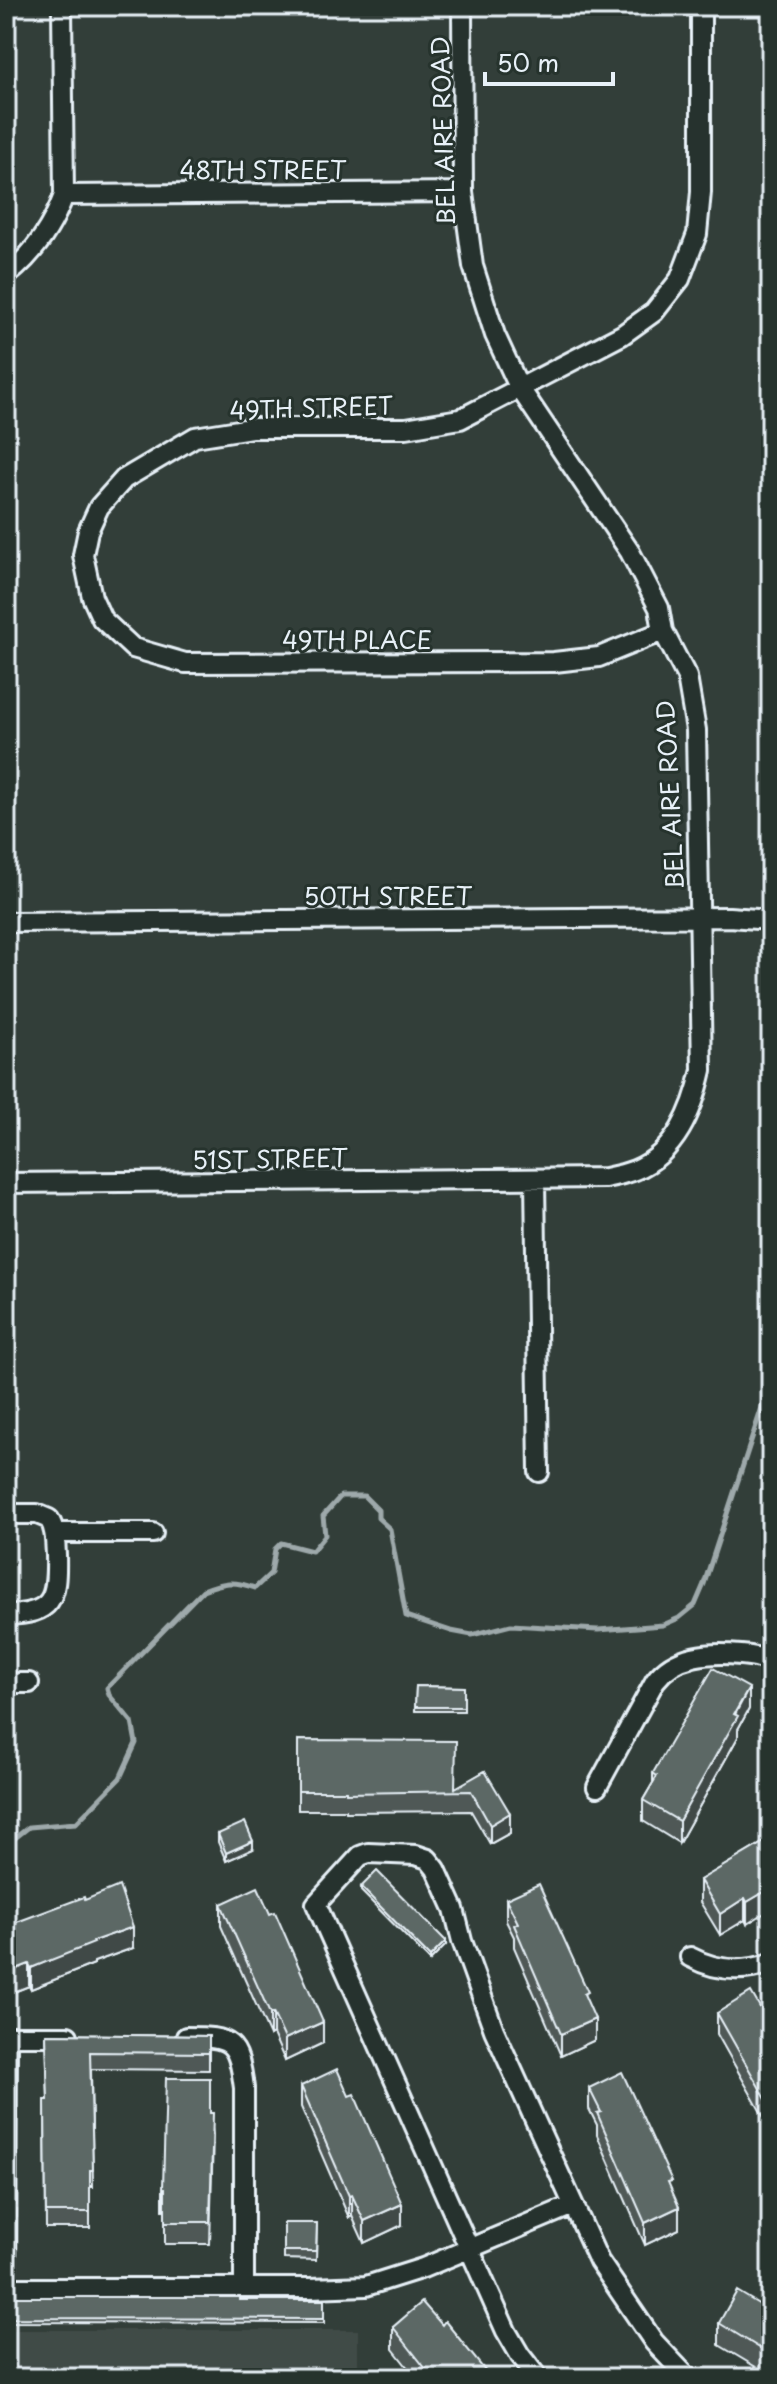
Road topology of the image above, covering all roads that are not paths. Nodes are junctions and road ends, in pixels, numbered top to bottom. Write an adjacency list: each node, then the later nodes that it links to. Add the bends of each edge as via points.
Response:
1 (62, 6): 5 (street)
2 (462, 6): 4 (street, BEL AIRE ROAD)
3 (701, 6): 7 (street, 49TH STREET, via 701,192 697,234 680,279 654,312 622,335)
4 (463, 192): 5 (street, 48TH STREET); 7 (street, BEL AIRE ROAD, via 473,266)
5 (64, 195): 6 (street, via 54,223)
6 (6, 276)
7 (519, 387): 8 (street, 49TH STREET, via 460,419 432,425 251,428 195,437 124,479 99,507 83,555); 9 (street, BEL AIRE ROAD, via 630,552 659,608)
8 (87, 579): 9 (street, 49TH PLACE, via 102,619 133,648 185,663 554,662 599,657)
9 (663, 631): 10 (street, BEL AIRE ROAD, via 687,677 696,730)
10 (698, 917): 11 (street, 50TH STREET); 12 (street, 50TH STREET); 13 (street, BEL AIRE ROAD, via 702,1070 685,1123 665,1150 637,1169 605,1178)
11 (771, 920)
12 (6, 922)
13 (535, 1179): 14 (street, 51ST STREET); 15 (street)
14 (6, 1183)
15 (539, 1472)
16 (6, 1514): 17 (street, via 37,1514 49,1519)
17 (55, 1533): 18 (street); 19 (street, via 52,1595 29,1615)
18 (153, 1533)
19 (6, 1615)
20 (771, 1663): 23 (street, via 762,1657 707,1654 663,1670)
21 (6, 1683): 22 (street)
22 (29, 1683)
23 (597, 1787)
24 (690, 1957): 25 (street, via 738,1970)
25 (771, 1963)
26 (6, 2036): 27 (street); 31 (street, via 6,2288)
27 (85, 2036)
28 (162, 2037): 31 (street, via 217,2037 238,2055 244,2088)
29 (573, 2205): 30 (street); 30 (street, via 494,2030 436,1869 416,1855 360,1856 316,1904); 33 (street, via 623,2298)
30 (470, 2249): 31 (street, via 366,2286); 32 (street, via 506,2331)
31 (244, 2288)
32 (538, 2378)
33 (688, 2378)

